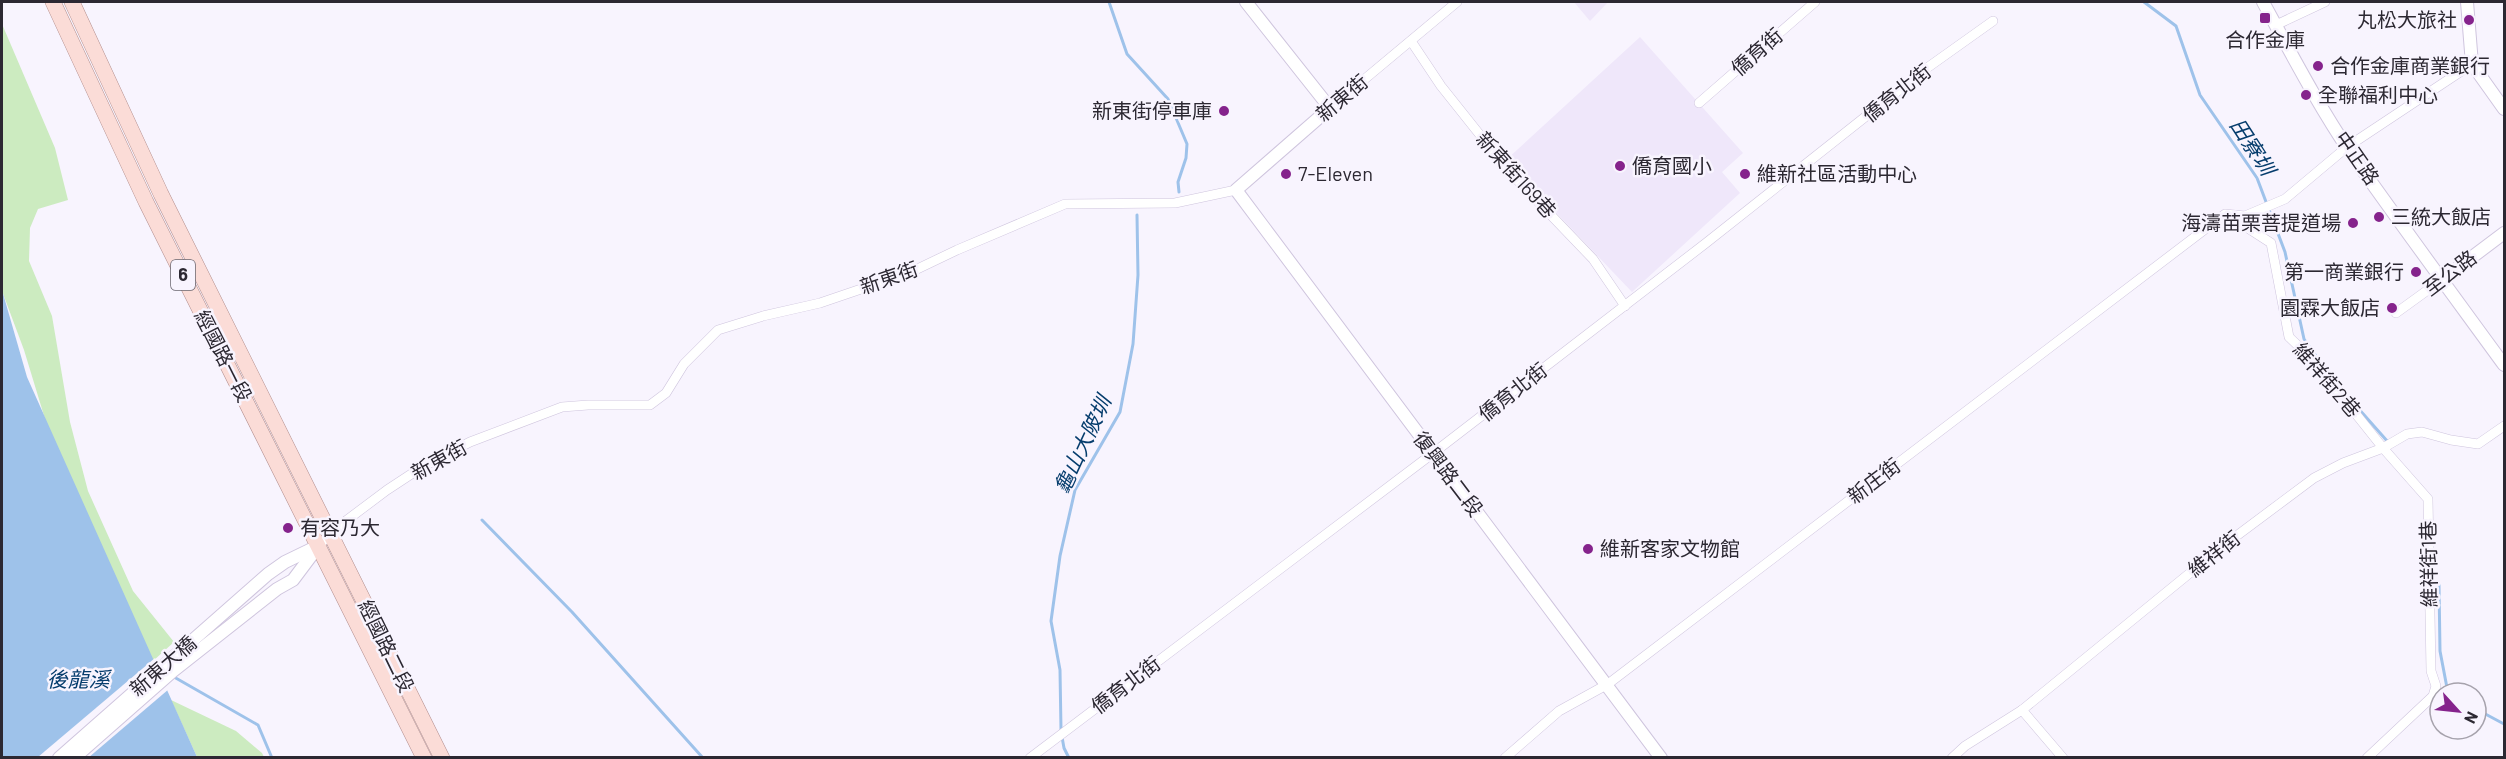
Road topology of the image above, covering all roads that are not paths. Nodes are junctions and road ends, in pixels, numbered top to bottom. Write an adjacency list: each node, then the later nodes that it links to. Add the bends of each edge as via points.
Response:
1 (53, 2): 28 (main road, 經國路一段 / 6, via 146,202)
2 (72, 2): 27 (main road, 經國路一段 / 6, via 161,194)
3 (1246, 2): 14 (street)
4 (1457, 2): 11 (street, 新東街)
5 (1815, 2): 13 (street, 僑育街)
6 (2263, 2): 10 (street, 中正路)
7 (2325, 2): 10 (street)
8 (2467, 2): 12 (street)
9 (1993, 21): 21 (street, 僑育北街, via 1927,68)
10 (2276, 25): 16 (street, 中正路)
11 (1411, 41): 14 (street, 新東街); 21 (street, 新東街169巷, via 1498,160 1593,259)
12 (2472, 64): 15 (street); 16 (street, 新庄街)
13 (1699, 103)
14 (1330, 108): 17 (street, 新東街)
15 (2505, 109)
16 (2347, 147): 18 (street, 新庄街, via 2285,199); 20 (street, 中正路, via 2416,247)
17 (1236, 190): 26 (street, 復興路二段); 27 (street, 新東街, via 1175,203 1065,204 911,272 820,303 718,330 684,364 666,393 650,405 562,407 470,442 387,490)
18 (2242, 216): 25 (street, 維祥街2巷, via 2240,223 2271,243 2289,337 2313,359); 29 (street, 新庄街, via 2225,214)
19 (2505, 232): 20 (street, 至公路)
20 (2443, 279): 22 (street, 至公路); 23 (street, 中正路)
21 (1625, 306): 26 (street, 僑育北街)
22 (2396, 313)
23 (2505, 365)
24 (2505, 426): 25 (street, 維祥街, via 2478,444 2422,432 2407,434)
25 (2383, 448): 30 (street, 維祥街, via 2314,478 2223,546); 40 (street, 維祥街1巷, via 2428,499 2431,670 2436,686 2433,696)
26 (1432, 454): 29 (street, 復興路二段); 35 (street, 僑育北街)
27 (330, 534): 28 (street, 新東街); 34 (main road, 經國路二段 / 6)
28 (318, 546): 31 (street, 新東大橋, via 268,574); 32 (street, 新東大橋, via 293,580 173,671); 33 (main road, 經國路二段 / 6)
29 (1608, 684): 36 (street, 新庄街, via 1559,711); 37 (street, 復興路二段)
30 (2022, 710): 38 (street, 維祥街); 39 (street)
31 (58, 758)
32 (74, 758)
33 (424, 758)
34 (442, 758)
35 (1030, 758)
36 (1505, 758)
37 (1661, 758)
38 (1952, 758)
39 (2063, 758)
40 (2367, 758)

